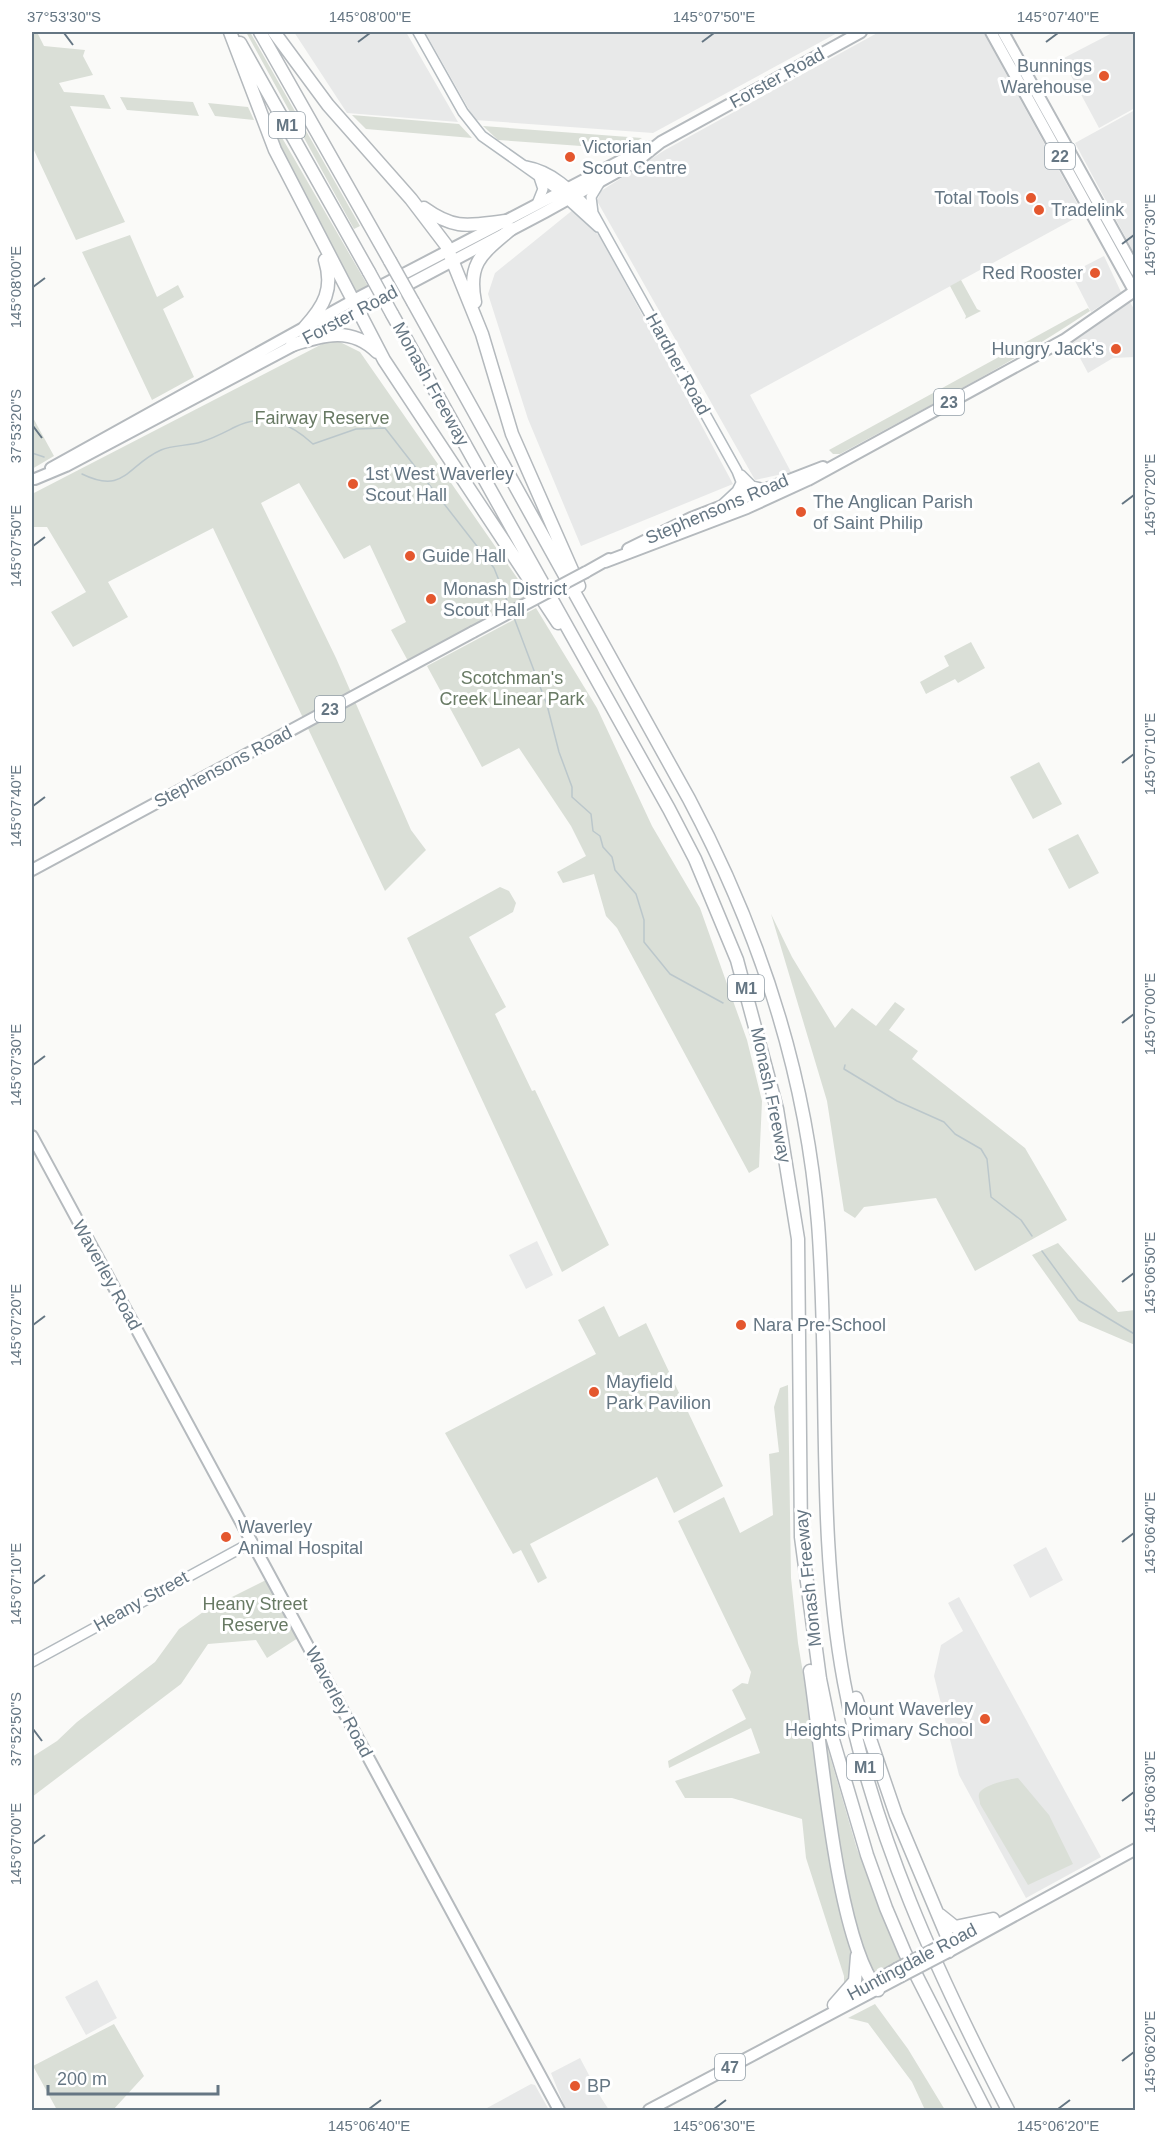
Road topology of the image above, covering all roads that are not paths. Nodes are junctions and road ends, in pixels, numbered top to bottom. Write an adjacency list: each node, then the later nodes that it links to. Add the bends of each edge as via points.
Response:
1 (232, 32): 20 (highway, via 264,126); 42 (highway, Monash Freeway / M1, bridge)
2 (260, 32): 41 (highway, Monash Freeway / M1, bridge)
3 (274, 32): 15 (highway, via 328,105)
4 (418, 32): 10 (street, via 472,125 494,146)
5 (861, 32): 9 (main road, Forster Road)
6 (991, 32): 8 (main road, 22)
7 (1003, 32): 8 (main road, 22)
8 (1013, 62): 14 (main road, 22)
9 (661, 142): 12 (main road, Forster Road, via 637,161); 13 (main road, Forster Road)
10 (526, 166): 11 (street); 13 (street, via 550,174)
11 (539, 177): 13 (street); 16 (street, via 543,189)
12 (601, 180): 13 (main road, Forster Road); 17 (street, via 591,197)
13 (568, 193): 16 (main road, Forster Road); 17 (street, Hardner Road); 18 (main road, Forster Road); 19 (street, Hardner Road)
14 (1088, 197): 21 (main road, 22); 25 (main road, 22)
15 (411, 199): 18 (highway, via 442,220 460,226); 22 (highway)
16 (537, 204): 18 (main road, Forster Road)
17 (594, 213): 19 (street, Hardner Road)
18 (508, 225): 22 (main road, Forster Road); 28 (highway, via 480,255 474,271 474,297)
19 (604, 233): 33 (street, Hardner Road)
20 (319, 239): 26 (highway); 27 (highway, via 329,289 321,309)
21 (1124, 250): 23 (main road); 24 (main road, 22)
22 (451, 255): 26 (main road, Forster Road); 28 (highway)
23 (1136, 257)
24 (1136, 271)
25 (1135, 292): 32 (main road, Stephensons Road / 23, via 1064,340)
26 (355, 306): 27 (main road, Forster Road); 29 (main road, Forster Road); 30 (highway)
27 (305, 327): 31 (main road, Forster Road)
28 (482, 334): 41 (highway, via 512,434)
29 (292, 345): 30 (highway, via 344,334 359,339); 31 (main road, Forster Road)
30 (384, 360): 42 (highway)
31 (121, 432): 34 (main road, Forster Road, via 62,459)
32 (833, 465): 36 (main road, Stephensons Road / 23, via 809,470); 38 (main road, Stephensons Road / 23)
33 (737, 471): 35 (street, Hardner Road); 36 (street, via 751,485)
34 (33, 480)
35 (741, 483): 37 (street, Hardner Road); 39 (street)
36 (765, 489): 37 (main road, Stephensons Road / 23)
37 (747, 497): 38 (main road); 39 (main road, Stephensons Road / 23)
38 (760, 502): 40 (main road, Stephensons Road / 23)
39 (720, 507): 40 (main road, Stephensons Road / 23, via 639,542)
40 (605, 562): 43 (main road, Stephensons Road / 23, bridge)
41 (620, 673): 47 (highway, Monash Freeway / M1, via 712,842 754,937 784,1028 805,1120 818,1224 824,1482)
42 (604, 691): 45 (highway, Monash Freeway / M1, via 669,809 722,917 757,1024 777,1109 798,1239)
43 (32, 870)
44 (32, 1136): 46 (main road, Waverley Road)
45 (801, 1538): 53 (highway, via 809,1666 832,1829); 60 (highway, Monash Freeway / M1, via 822,1690 867,1855 905,1953)
46 (252, 1542): 48 (street, Heany Street); 58 (main road, Waverley Road)
47 (835, 1619): 50 (highway, via 880,1776); 61 (highway, Monash Freeway / M1, via 844,1683 897,1867 948,1988)
48 (32, 1662)
49 (1136, 1849): 51 (main road, Huntingdale Road / 47)
50 (935, 1910): 52 (highway, via 955,1927); 54 (highway)
51 (1019, 1911): 52 (main road, Huntingdale Road / 47); 54 (main road, Huntingdale Road / 47, via 999,1925)
52 (993, 1919): 54 (main road, Huntingdale Road / 47)
53 (856, 1945): 55 (highway); 56 (highway, via 855,1981)
54 (947, 1945): 55 (main road, Huntingdale Road / 47, bridge)
55 (875, 1986): 56 (main road, Huntingdale Road / 47); 57 (main road, Huntingdale Road / 47)
56 (834, 2005): 57 (main road, Huntingdale Road / 47)
57 (811, 2023): 59 (main road, Huntingdale Road / 47)
58 (559, 2110)
59 (649, 2110)
60 (985, 2110)
61 (1008, 2110)

